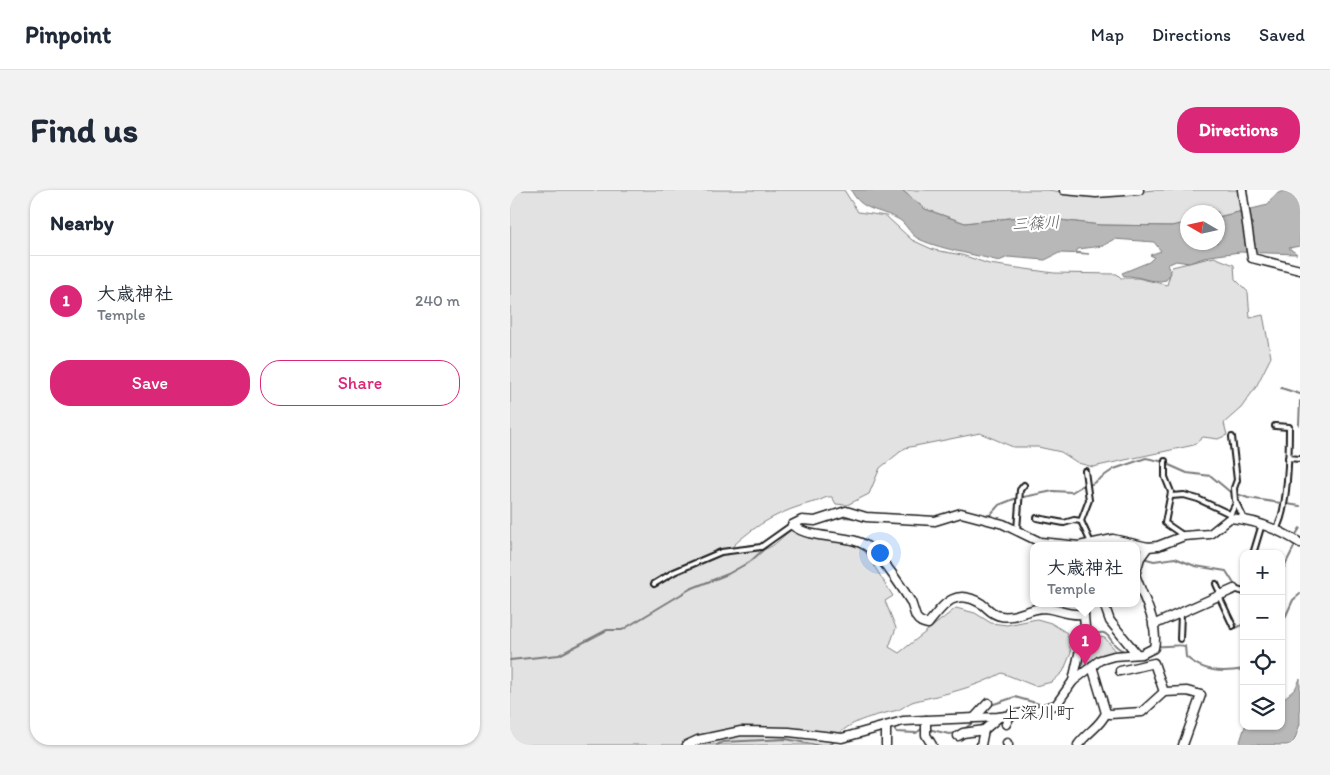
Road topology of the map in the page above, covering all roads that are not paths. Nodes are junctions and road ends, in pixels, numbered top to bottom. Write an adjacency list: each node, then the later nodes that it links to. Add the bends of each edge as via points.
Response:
1 (1064, 190): 2 (street, via 1096,193)
2 (1139, 190)
3 (1242, 193): 4 (street, via 1252,258)
4 (1300, 270)
5 (1275, 426): 7 (lane, via 1289,427)
6 (1232, 437): 13 (lane)
7 (1288, 458): 8 (lane); 21 (lane, via 1281,518)
8 (1300, 459)
9 (1165, 461): 12 (lane, via 1165,477)
10 (1085, 471): 17 (lane, via 1089,500)
11 (1024, 485): 20 (lane, via 1020,490)
12 (1171, 496): 14 (lane, via 1198,499); 22 (lane, via 1165,523)
13 (1236, 503): 14 (lane); 16 (lane)
14 (1230, 516): 16 (street); 22 (street, via 1210,534)
15 (1037, 518): 17 (lane, via 1064,523)
16 (1244, 519): 18 (street)
17 (1082, 521): 24 (lane)
18 (1262, 524): 21 (street); 30 (lane)
19 (795, 527): 20 (street, via 802,520 815,521 846,511 866,517 935,522 961,513); 32 (lane, via 761,547 708,556); 41 (street, via 867,545 912,604 916,617 922,623 928,624 946,603 962,596 984,604 1000,616 1009,617 1044,608 1070,616)
20 (1017, 530): 23 (street)
21 (1276, 530): 27 (street)
22 (1184, 536): 29 (street)
23 (1040, 542)
24 (1090, 542)
25 (1100, 542): 26 (street, via 1113,539)
26 (1126, 542)
27 (1300, 543)
28 (1140, 545): 29 (street)
29 (1148, 547): 31 (street)
30 (1254, 550)
31 (1140, 558)
32 (654, 584)
33 (1216, 584): 37 (lane)
34 (1140, 588): 42 (street)
35 (1234, 589): 36 (lane); 37 (street)
36 (1240, 591)
37 (1220, 596): 40 (street); 43 (lane)
38 (1083, 607): 41 (street)
39 (1105, 607): 46 (street, via 1110,621)
40 (1181, 613): 42 (street); 44 (lane)
41 (1084, 614): 50 (street, via 1085,627)
42 (1154, 625): 45 (street)
43 (1233, 626)
44 (1180, 639)
45 (1154, 648): 46 (street, via 1142,654); 47 (street)
46 (1136, 653): 48 (street, via 1100,660)
47 (1154, 663): 49 (street); 51 (street)
48 (1092, 666): 50 (street); 53 (street)
49 (1120, 671)
50 (1073, 680): 54 (street, via 1056,705)
51 (1164, 692): 53 (street, via 1142,712); 67 (street, via 1187,691 1201,695)
52 (988, 703): 55 (street)
53 (1106, 713): 66 (street, via 1102,722)
54 (1011, 714): 56 (street); 58 (street)
55 (975, 717): 56 (street); 57 (street)
56 (998, 717): 60 (street)
57 (926, 720): 59 (street); 64 (street, via 926,735)
58 (1006, 724)
59 (886, 726): 62 (street, via 842,738 741,731); 63 (street)
60 (984, 730): 61 (street); 65 (street)
61 (958, 736)
62 (687, 745)
63 (886, 745)
64 (932, 745)
65 (981, 745)
66 (1078, 745)
67 (1183, 745)

